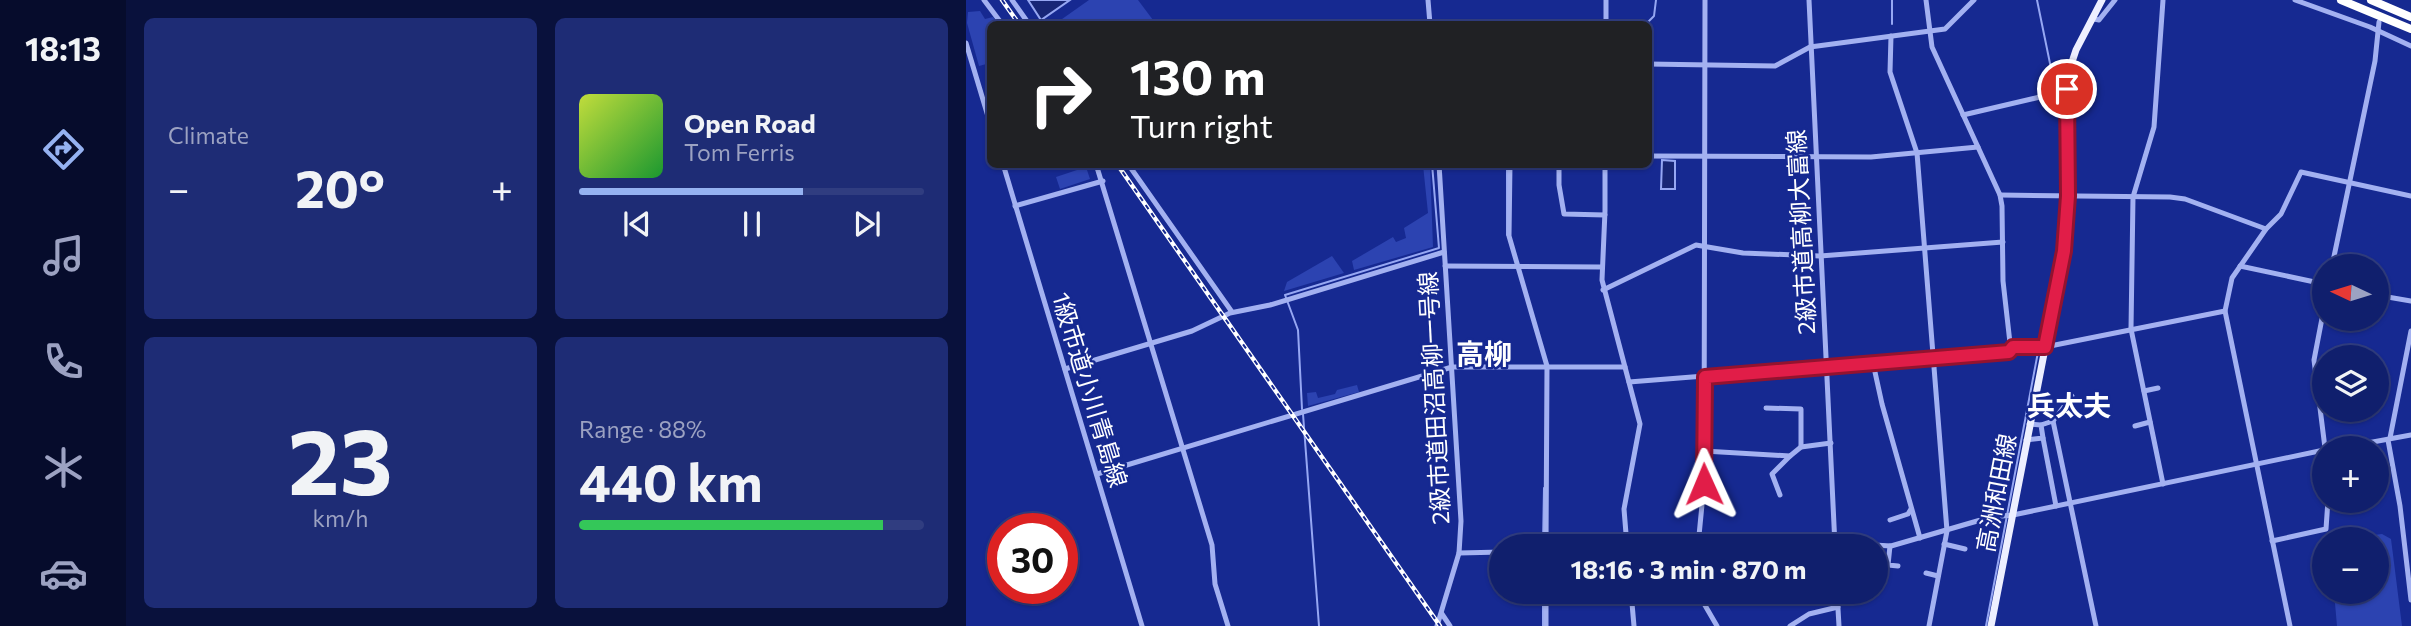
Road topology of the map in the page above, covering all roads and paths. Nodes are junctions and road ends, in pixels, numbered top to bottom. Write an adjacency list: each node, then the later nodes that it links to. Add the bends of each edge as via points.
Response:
1 (984, 0): 17 (street)
2 (1012, 0): 18 (street)
3 (1429, 0): 19 (street)
4 (1606, 0): 20 (street)
5 (1705, 0): 30 (street)
6 (1809, 0): 28 (street, 2級市道高柳大富線)
7 (1926, 0): 23 (street)
8 (1974, 0): 23 (street, via 1945,29)
9 (2102, 0): 16 (main road, 高洲和田線)
10 (2115, 0): 16 (street, via 2099,20)
11 (2163, 0): 51 (street, via 2154,127)
12 (2295, 0): 24 (street)
13 (2342, 0): 22 (highway)
14 (2371, 0): 15 (highway)
15 (2411, 17)
16 (2094, 19): 49 (main road, 高洲和田線, via 2068,74)
17 (1000, 21)
18 (1027, 21)
19 (1430, 21)
20 (1606, 21)
21 (2379, 22): 24 (street)
22 (2411, 29)
23 (1931, 31): 25 (street); 33 (street, via 1932,47)
24 (2378, 31): 27 (street); 47 (street)
25 (1891, 36): 28 (street); 35 (street, via 1890,72)
26 (966, 43): 32 (street)
27 (2411, 46)
28 (1810, 47): 30 (street, via 1775,65); 38 (street, 2級市道高柳大富線)
29 (1652, 64): 30 (street)
30 (1704, 64): 37 (street)
31 (2053, 94): 33 (street)
32 (987, 114)
33 (1963, 115): 34 (street)
34 (1978, 148): 35 (street); 48 (street)
35 (1917, 153): 38 (street); 57 (street)
36 (1652, 156): 37 (street)
37 (1705, 157): 38 (street); 56 (street)
38 (1817, 157): 60 (street, 2級市道高柳大富線)
39 (1004, 168): 52 (street, 1級市道小川青島線)
40 (1098, 168): 46 (street)
41 (1131, 168): 70 (street)
42 (1439, 168): 58 (street, 2級市道田沼高柳一号線)
43 (1510, 168): 62 (street, via 1509,236)
44 (1559, 168): 53 (street, via 1564,214)
45 (1605, 168): 53 (street)
46 (1103, 181): 52 (street); 74 (street)
47 (2350, 183): 50 (street); 54 (street, via 2301,172 2281,214); 59 (street)
48 (2000, 195): 49 (street); 55 (street)
49 (2068, 196): 51 (street); 76 (main road, 高洲和田線, via 2064,251)
50 (2411, 196)
51 (2133, 197): 54 (street, via 2185,199); 71 (street)
52 (1015, 206): 83 (street, 1級市道小川青島線)
53 (1605, 215): 63 (street)
54 (2266, 229): 64 (street)
55 (2003, 242): 57 (street); 75 (street, via 2003,281)
56 (1706, 247): 60 (street); 66 (street, via 1696,245); 84 (street)
57 (1924, 248): 60 (street); 77 (street)
58 (1444, 252): 61 (street, 2級市道田沼高柳一号線); 70 (street, via 1270,305)
59 (2335, 254)
60 (1820, 256): 80 (street, 2級市道高柳大富線)
61 (1445, 266): 62 (street); 81 (street, 2級市道田沼高柳一号線)
62 (1518, 267): 63 (street); 79 (street)
63 (1601, 267): 66 (street)
64 (2240, 267): 65 (street); 69 (street, via 2229,286)
65 (2312, 282)
66 (1603, 290): 82 (street)
67 (2389, 298): 68 (street)
68 (2411, 302)
69 (2225, 311): 71 (street); 106 (street)
70 (1232, 312): 74 (street, via 1192,331)
71 (2131, 329): 76 (street); 87 (street)
72 (2320, 331): 96 (street, via 2314,360)
73 (2411, 331): 98 (street)
74 (1151, 342): 83 (street); 101 (street)
75 (2013, 347): 76 (street); 77 (street, via 2009,352)
76 (2045, 347): 92 (main road, 高洲和田線)
77 (1934, 358): 78 (street); 116 (street)
78 (1873, 363): 80 (street); 112 (street)
79 (1547, 366): 81 (street); 82 (street); 117 (street)
80 (1826, 366): 84 (street); 100 (street, 2級市道高柳大富線)
81 (1452, 367): 101 (street); 127 (street, 2級市道田沼高柳一号線)
82 (1625, 367): 85 (street)
83 (1065, 369): 107 (street, 1級市道小川青島線)
84 (1705, 377): 85 (street); 103 (street)
85 (1629, 382): 118 (street, via 1640,424 1624,509)
86 (2158, 388): 87 (street)
87 (2144, 391): 91 (street)
88 (2072, 396): 90 (street)
89 (1766, 408): 102 (street, via 1801,409)
90 (2053, 421): 93 (street); 110 (street)
91 (2150, 422): 94 (street); 108 (street)
92 (2029, 424): 93 (street); 99 (main road, 高洲和田線)
93 (2041, 425): 97 (street)
94 (2135, 426)
95 (2411, 435): 98 (street)
96 (2323, 436)
97 (2043, 438): 99 (street); 111 (street)
98 (2389, 439): 131 (street)
99 (2026, 440): 114 (main road, 高洲和田線)
100 (1830, 443): 102 (street); 120 (street, 2級市道高柳大富線)
101 (1184, 447): 107 (street); 140 (street, via 1213,545 1215,584)
102 (1801, 447): 105 (street)
103 (1704, 451): 105 (street); 119 (street)
104 (2312, 452): 106 (street)
105 (1790, 456): 109 (street, via 1772,474)
106 (2256, 465): 108 (street); 122 (street)
107 (1097, 474): 139 (street, 1級市道小川青島線)
108 (2163, 484): 110 (street)
109 (1780, 495)
110 (2070, 504): 111 (street); 150 (street)
111 (2056, 506): 114 (street)
112 (1911, 509): 115 (street); 121 (street)
113 (2327, 513): 122 (street, via 2326,529)
114 (2013, 516): 116 (street); 149 (main road, 高洲和田線)
115 (1890, 520)
116 (1947, 531): 121 (street); 123 (street)
117 (1546, 534)
118 (1627, 534)
119 (1699, 534)
120 (1834, 534)
121 (1920, 538): 124 (street)
122 (2272, 541): 151 (street)
123 (1944, 544): 125 (street); 130 (street)
124 (1890, 546): 128 (street, via 1888,565)
125 (1965, 549)
126 (1489, 552): 127 (street)
127 (1459, 553): 138 (street, 2級市道田沼高柳一号線)
128 (1898, 566)
129 (1926, 573): 130 (street)
130 (1938, 576): 148 (street)
131 (2411, 594): 132 (street)
132 (2411, 600)
133 (1546, 604): 143 (street)
134 (1633, 604): 144 (street)
135 (1705, 604): 145 (street)
136 (1838, 604): 137 (street)
137 (1838, 607): 146 (street, via 1809,614); 147 (street)
138 (1442, 614): 141 (street, 2級市道田沼高柳一号線); 142 (street)
139 (1142, 626)
140 (1228, 626)
141 (1437, 626)
142 (1451, 626)
143 (1546, 626)
144 (1634, 626)
145 (1717, 626)
146 (1790, 626)
147 (1839, 626)
148 (1929, 626)
149 (1991, 626)
150 (2096, 626)
151 (2290, 626)

